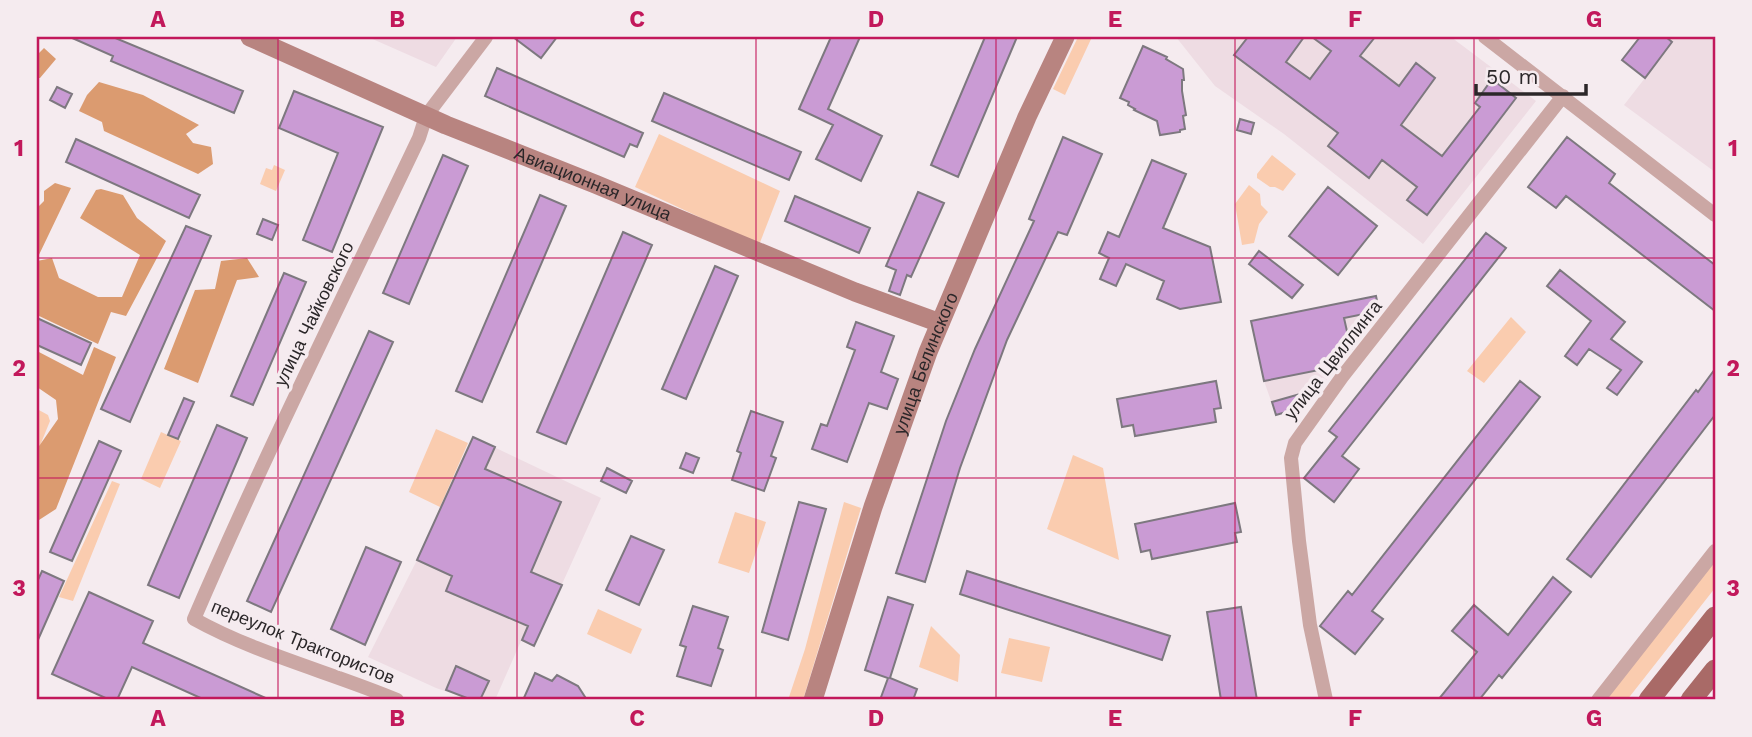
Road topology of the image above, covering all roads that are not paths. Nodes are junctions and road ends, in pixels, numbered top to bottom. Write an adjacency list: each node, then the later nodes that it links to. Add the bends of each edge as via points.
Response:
1 (250, 37): 6 (street, Авиационная улица)
2 (486, 37): 6 (street, улица Чайковского)
3 (1065, 37): 8 (street, улица Белинского)
4 (1485, 37): 5 (street)
5 (1563, 96): 7 (street); 15 (street, улица Цвиллинга, via 1295,443 1291,458 1299,541)
6 (426, 116): 8 (street, Авиационная улица); 11 (street, улица Чайковского)
7 (1715, 215)
8 (940, 323): 14 (street, улица Белинского, via 873,507)
9 (1715, 551): 16 (street)
10 (1715, 617): 17 (main road)
11 (194, 619): 13 (street, переулок Трактористов)
12 (1715, 670): 18 (main road)
13 (397, 700)
14 (813, 700)
15 (1326, 700)
16 (1598, 700)
17 (1649, 700)
18 (1691, 700)

